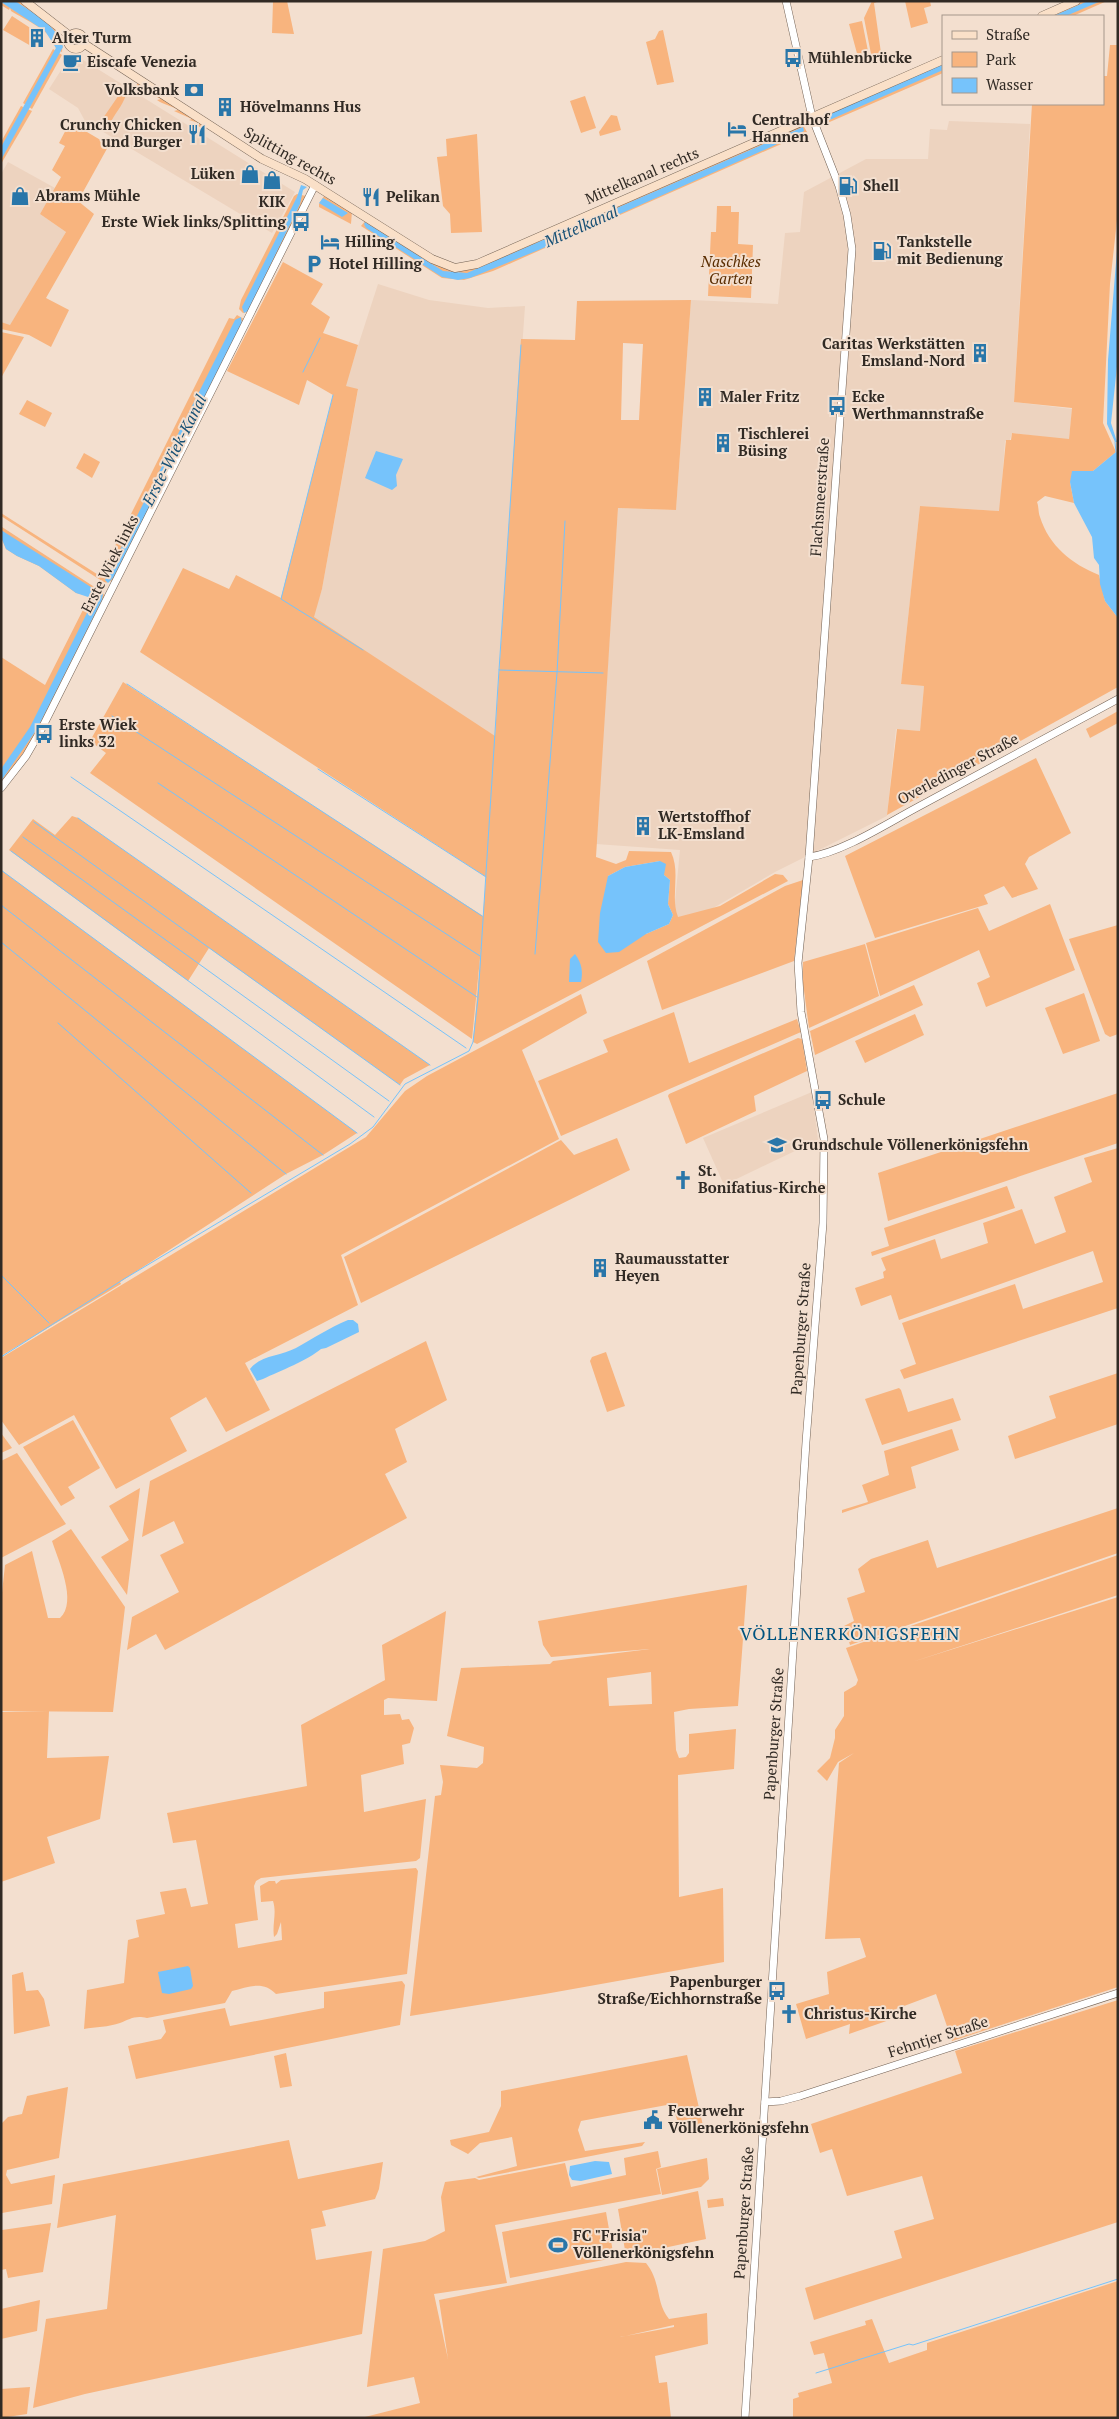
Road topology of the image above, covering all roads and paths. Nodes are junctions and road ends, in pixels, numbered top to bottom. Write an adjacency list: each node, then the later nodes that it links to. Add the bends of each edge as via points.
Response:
1 (25, 1): 5 (main road)
2 (786, 1): 8 (street, Flachsmeerstraße)
3 (1076, 1): 4 (main road)
4 (1044, 15)
5 (70, 36): 6 (main road, via 80,35); 6 (main road, via 70,46 77,49)
6 (82, 45): 9 (main road, Splitting rechts, via 262,159)
7 (942, 60): 8 (main road, Mittelkanal rechts)
8 (814, 123): 10 (main road, Mittelkanal rechts, via 465,268 444,266); 13 (street, Flachsmeerstraße, via 839,186 852,249)
9 (315, 185): 10 (main road, Splitting rechts); 12 (street, Erste Wiek links, via 41,730)
10 (358, 212)
11 (1118, 699): 13 (street, Overledinger Straße, via 898,818 843,846)
12 (1, 788)
13 (809, 857): 14 (street, Flachsmeerstraße)
14 (808, 874): 16 (street, Papenburger Straße, via 798,987 824,1139 825,1171)
15 (1118, 1993): 16 (street, Fehntjer Straße, via 800,2096)
16 (765, 2102): 17 (street, Papenburger Straße)
17 (745, 2418)

